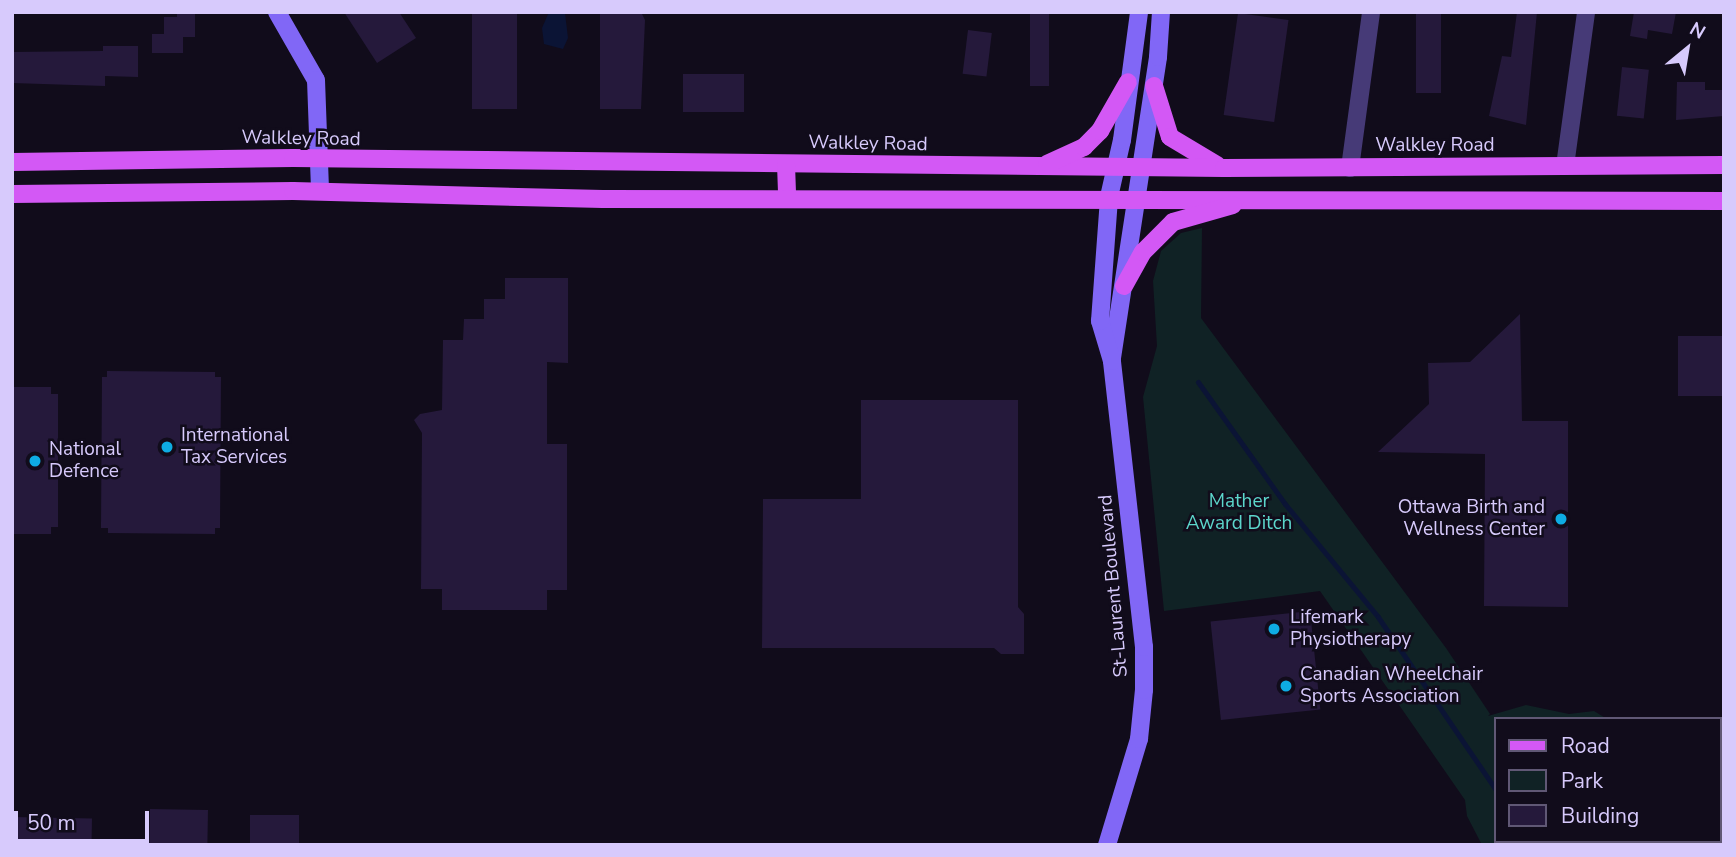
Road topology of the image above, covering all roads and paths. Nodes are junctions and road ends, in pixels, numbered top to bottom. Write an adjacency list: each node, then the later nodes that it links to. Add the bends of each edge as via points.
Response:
1 (277, 12): 8 (street, via 316,80)
2 (1139, 12): 6 (street, St-Laurent Boulevard)
3 (1161, 12): 7 (street, St-Laurent Boulevard)
4 (1371, 12): 17 (street)
5 (1586, 12): 15 (street)
6 (1128, 82): 13 (street, St-Laurent Boulevard); 16 (main road, via 1100,131 1084,147)
7 (1154, 86): 14 (street, St-Laurent Boulevard); 18 (main road, via 1170,137)
8 (320, 161): 10 (main road, Walkley Road); 11 (main road, Walkley Road); 19 (street)
9 (12, 162): 10 (main road, Walkley Road)
10 (35, 163): 21 (main road)
11 (786, 164): 16 (main road, Walkley Road); 25 (main road)
12 (1724, 165): 15 (main road, Walkley Road)
13 (1117, 166): 14 (main road, Walkley Road); 16 (main road, Walkley Road); 22 (street, St-Laurent Boulevard)
14 (1139, 166): 18 (main road, Walkley Road); 23 (street, St-Laurent Boulevard)
15 (1565, 166): 17 (main road, Walkley Road)
16 (1041, 167)
17 (1350, 167): 18 (main road, Walkley Road)
18 (1224, 168)
19 (320, 191): 21 (main road); 25 (main road)
20 (12, 194): 21 (main road)
21 (36, 194)
22 (1109, 197): 23 (main road); 25 (main road); 28 (street, St-Laurent Boulevard, via 1100,321)
23 (1135, 197): 24 (main road); 27 (street, St-Laurent Boulevard)
24 (1264, 198): 26 (main road); 27 (main road, via 1173,222 1143,252)
25 (787, 199)
26 (1724, 201)
27 (1124, 286): 28 (street, St-Laurent Boulevard)
28 (1112, 361): 29 (street, St-Laurent Boulevard, via 1144,646 1144,690 1139,739)
29 (1107, 845)

